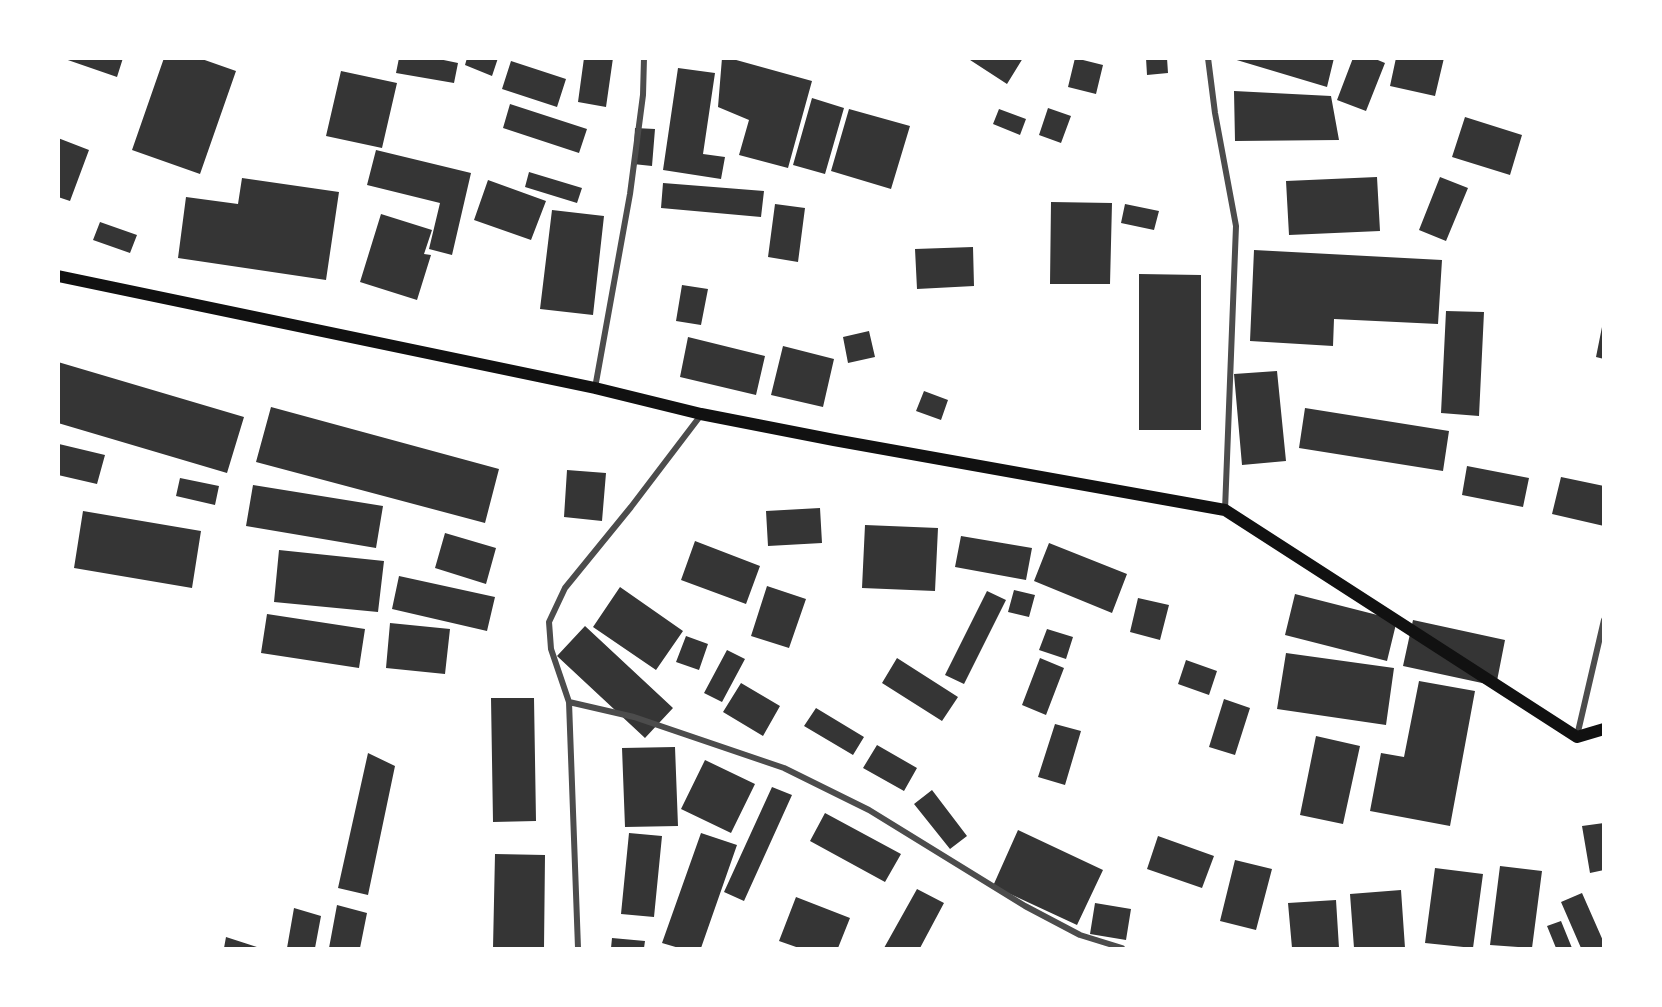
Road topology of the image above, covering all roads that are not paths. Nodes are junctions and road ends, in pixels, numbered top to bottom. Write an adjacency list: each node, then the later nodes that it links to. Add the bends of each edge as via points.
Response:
1 (644, 58): 4 (street, via 630,194)
2 (1208, 58): 6 (street, via 1236,226)
3 (58, 276): 4 (main road)
4 (595, 388): 5 (main road)
5 (701, 414): 6 (main road); 8 (street, via 565,588 549,622 551,649)
6 (1225, 510): 10 (main road)
7 (1604, 620): 10 (street)
8 (569, 702): 11 (street); 12 (street, via 634,717 784,768 869,810 1080,936)
9 (1604, 729): 10 (main road)
10 (1576, 737)
11 (578, 948)
12 (1122, 948)

